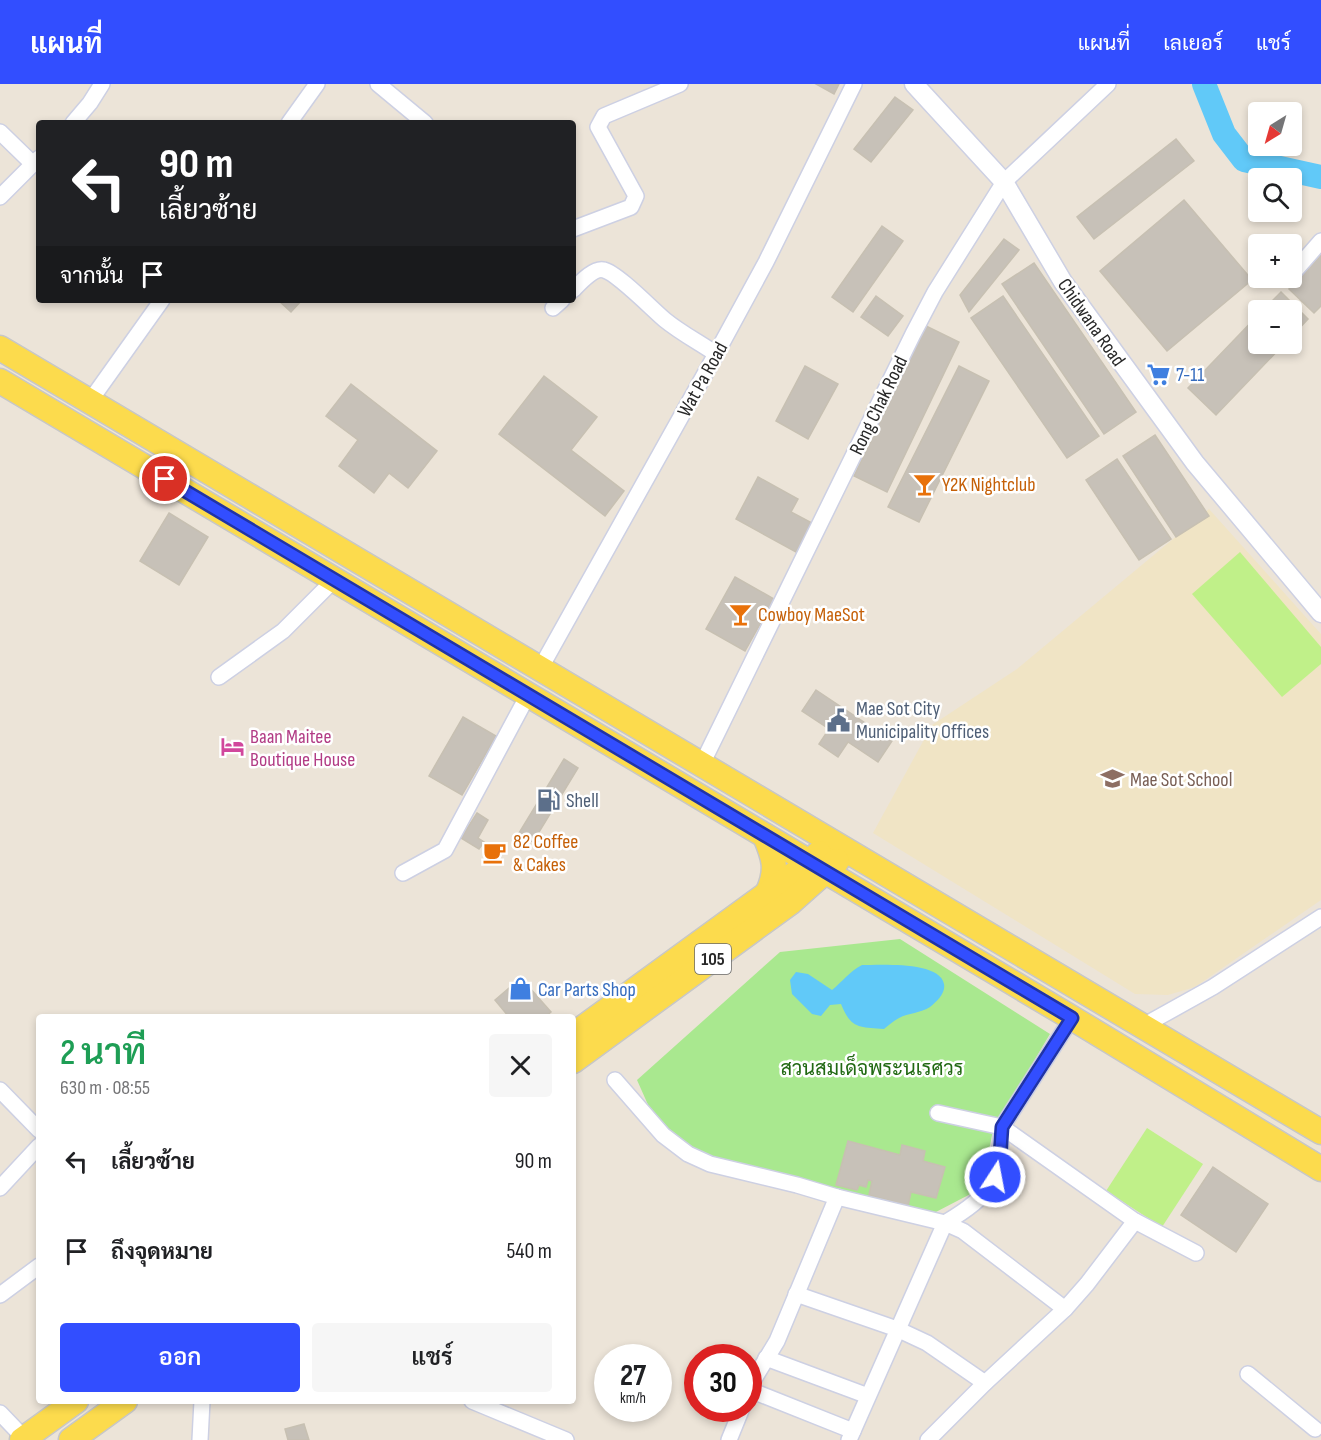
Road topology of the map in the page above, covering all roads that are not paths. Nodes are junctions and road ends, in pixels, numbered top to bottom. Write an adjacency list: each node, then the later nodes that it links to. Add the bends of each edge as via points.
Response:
1 (102, 84): 8 (street)
2 (317, 84): 9 (street)
3 (378, 84): 10 (street)
4 (680, 84): 15 (street, via 604,116 598,127 636,196 631,207)
5 (854, 84): 21 (street, Wat Pa Road)
6 (914, 84): 13 (street, Chidwana Road)
7 (1108, 84): 13 (street, Rong Chak Road)
8 (76, 120)
9 (291, 120)
10 (421, 120)
11 (0, 132): 12 (street)
12 (36, 161): 14 (street)
13 (1004, 182): 27 (street, Chidwana Road, via 1063,282 1175,437); 31 (street, Rong Chak Road, via 913,334)
14 (0, 197)
15 (576, 228)
16 (1321, 241): 17 (street)
17 (1302, 262)
18 (576, 287): 21 (street, via 588,275 603,269 668,322)
19 (160, 303): 23 (street)
20 (0, 348): 23 (main road)
21 (717, 354): 28 (street, Wat Pa Road)
22 (0, 381): 25 (main road)
23 (90, 401): 24 (main road)
24 (316, 535): 25 (main road); 28 (main road)
25 (302, 561): 26 (main road)
26 (334, 580): 29 (street, via 283,632); 30 (main road)
27 (1321, 613)
28 (540, 669): 31 (main road)
29 (219, 677)
30 (528, 695): 32 (main road); 35 (street, via 445,850)
31 (702, 765): 33 (main road)
32 (765, 836): 34 (main road); 36 (main road, via 774,866)
33 (840, 846): 34 (main road, 105); 41 (main road)
34 (817, 867): 36 (main road, 105); 37 (main road); 38 (main road, 105)
35 (403, 873)
36 (768, 892): 42 (main road, 105)
37 (873, 900): 38 (main road, via 828,893); 40 (main road)
38 (791, 902): 43 (main road, 105)
39 (1321, 917): 41 (street, via 1213,987)
40 (1072, 1018): 48 (street); 51 (main road)
41 (1143, 1026): 49 (main road)
42 (576, 1033)
43 (576, 1059)
44 (615, 1080): 53 (street, via 663,1135 688,1154 710,1164)
45 (0, 1090): 47 (street)
46 (938, 1113): 48 (street)
47 (36, 1127)
48 (1002, 1127): 54 (street); 55 (street, via 995,1177 985,1193)
49 (1321, 1132)
50 (36, 1149): 52 (street)
51 (1321, 1168)
52 (0, 1188)
53 (837, 1197): 55 (street); 58 (street)
54 (1135, 1221): 56 (street); 60 (street)
55 (945, 1223): 60 (street, via 963,1231); 61 (street)
56 (1196, 1253)
57 (36, 1268): 59 (street)
58 (796, 1294): 61 (street); 62 (street)
59 (0, 1295)
60 (1065, 1309): 65 (street)
61 (897, 1329): 65 (street, via 927,1343); 66 (street)
62 (766, 1358): 63 (street); 66 (street)
63 (762, 1366)
64 (1248, 1374): 74 (street)
65 (985, 1383): 82 (street)
66 (868, 1396): 76 (street)
67 (762, 1398): 76 (street)
68 (72, 1404): 77 (main road)
69 (120, 1404): 78 (main road)
70 (202, 1404): 79 (street)
71 (478, 1404): 75 (street)
72 (0, 1413): 77 (street)
73 (736, 1422): 81 (street)
74 (1314, 1435)
75 (545, 1436): 80 (street)
76 (851, 1437)
77 (23, 1439)
78 (71, 1440)
79 (200, 1440)
80 (566, 1440)
81 (729, 1440)
82 (927, 1440)

